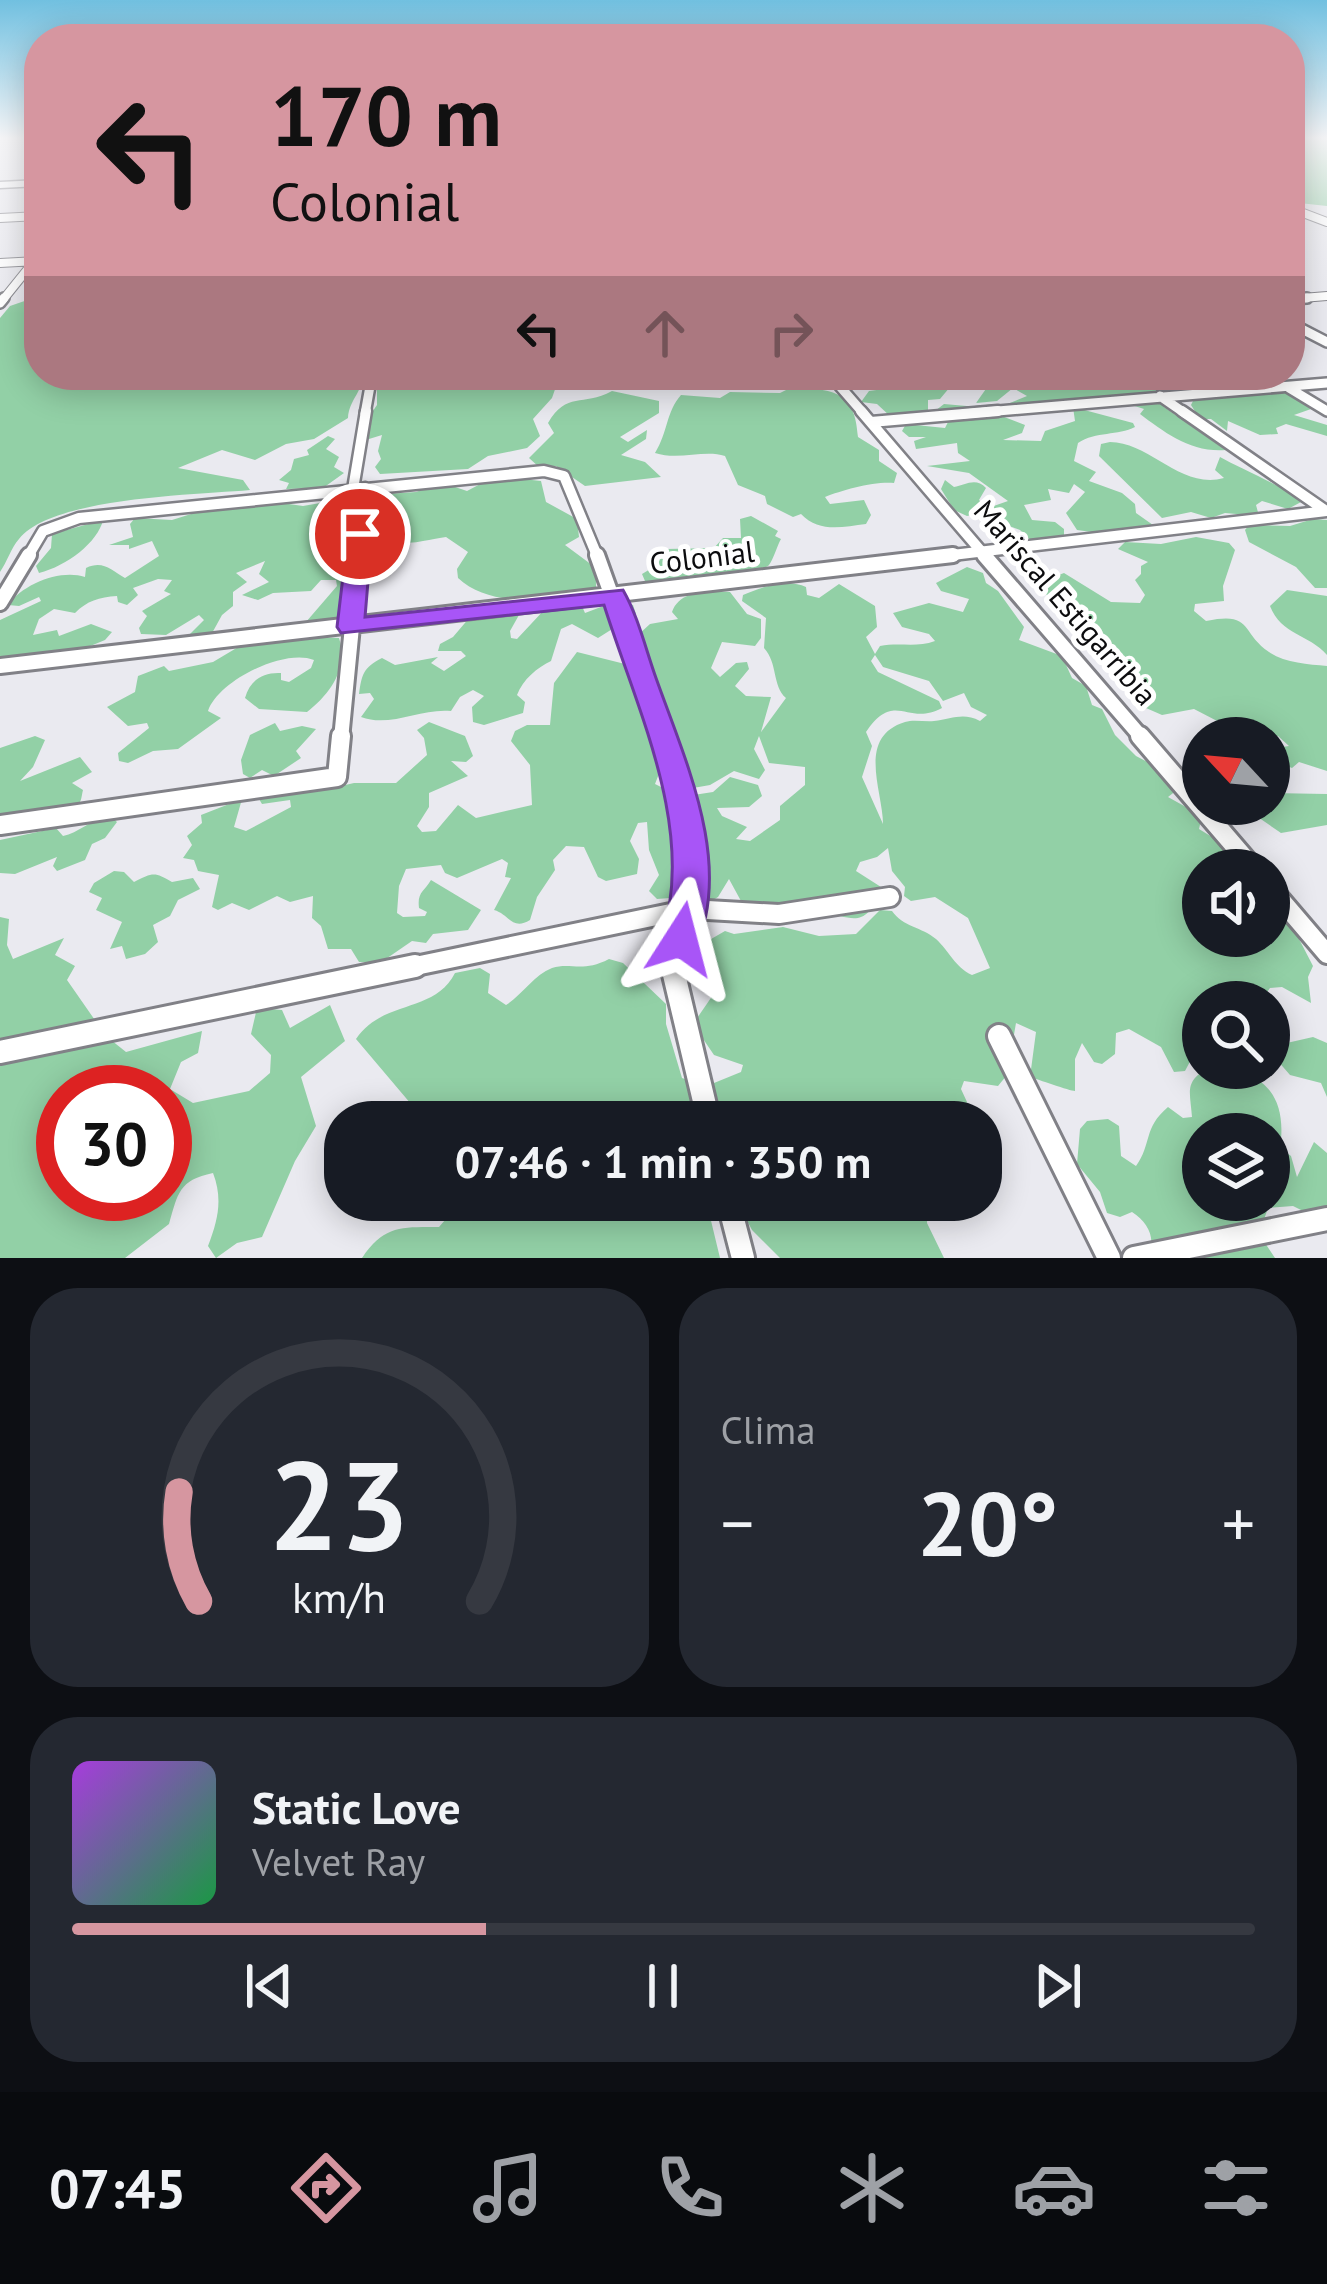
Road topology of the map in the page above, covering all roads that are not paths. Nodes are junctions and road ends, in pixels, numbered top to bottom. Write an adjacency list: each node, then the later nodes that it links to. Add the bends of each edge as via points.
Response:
1 (24, 274): 2 (street)
2 (0, 303)
3 (1327, 329): 4 (street)
4 (1306, 331): 5 (street)
5 (1327, 342)
6 (370, 390): 13 (street)
7 (843, 390): 12 (street, Mariscal Estigarribia)
8 (1257, 390): 10 (street)
9 (1292, 390): 11 (street)
10 (1160, 396): 12 (street); 14 (street)
11 (1327, 411)
12 (871, 422): 15 (street, Mariscal Estigarribia)
13 (359, 489): 16 (street, via 553,471 564,476); 17 (street, via 80,518 43,531); 18 (street)
14 (1326, 511): 15 (street, Colonial)
15 (981, 552): 16 (street, Colonial); 21 (street, Mariscal Estigarribia)
16 (614, 596): 18 (street, Colonial); 23 (street, via 676,779)
17 (0, 603)
18 (351, 627): 19 (street, Colonial); 20 (street, via 337,777)
19 (0, 665)
20 (0, 825)
21 (1237, 849)
22 (890, 896): 23 (street, via 779,914)
23 (690, 909): 27 (street); 28 (street, via 671,969)
24 (1290, 911): 25 (street)
25 (1327, 954)
26 (999, 1036): 32 (street)
27 (0, 1052)
28 (704, 1101)
29 (1327, 1219): 33 (street)
30 (733, 1221): 31 (street)
31 (743, 1258)
32 (1109, 1258)
33 (1134, 1258)

